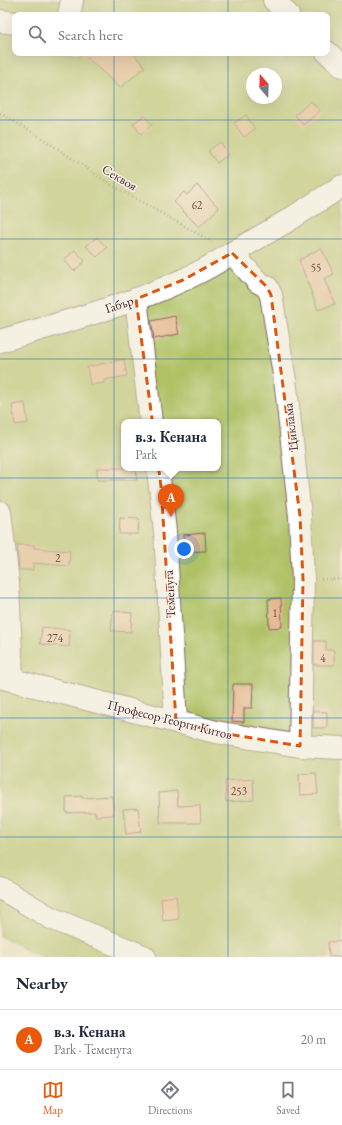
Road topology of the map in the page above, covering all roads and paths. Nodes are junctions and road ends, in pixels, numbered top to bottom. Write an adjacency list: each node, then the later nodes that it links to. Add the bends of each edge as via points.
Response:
1 (72, 0): 3 (street)
2 (274, 0): 4 (street)
3 (70, 12)
4 (285, 12)
5 (0, 21): 6 (street)
6 (12, 22)
7 (330, 55): 8 (street)
8 (342, 66)
9 (0, 113): 11 (path, Секвоя, via 110,184)
10 (342, 186): 11 (street)
11 (232, 253): 12 (street, Габър, via 183,280); 19 (street, Циклама, via 258,282 267,287 271,295 286,387 300,516 303,572)
12 (136, 299): 13 (street, Габър); 14 (street)
13 (0, 341)
14 (152, 419)
15 (158, 471): 18 (street, Теменуга, via 165,532)
16 (0, 512): 17 (street, via 8,583)
17 (6, 678): 18 (street, Професор Георги Китов)
18 (176, 721): 19 (street, Професор Георги Китов, via 216,732)
19 (300, 746): 20 (street, Професор Георги Китов)
20 (342, 748)
21 (0, 888): 22 (street, via 51,918)
22 (145, 957)

